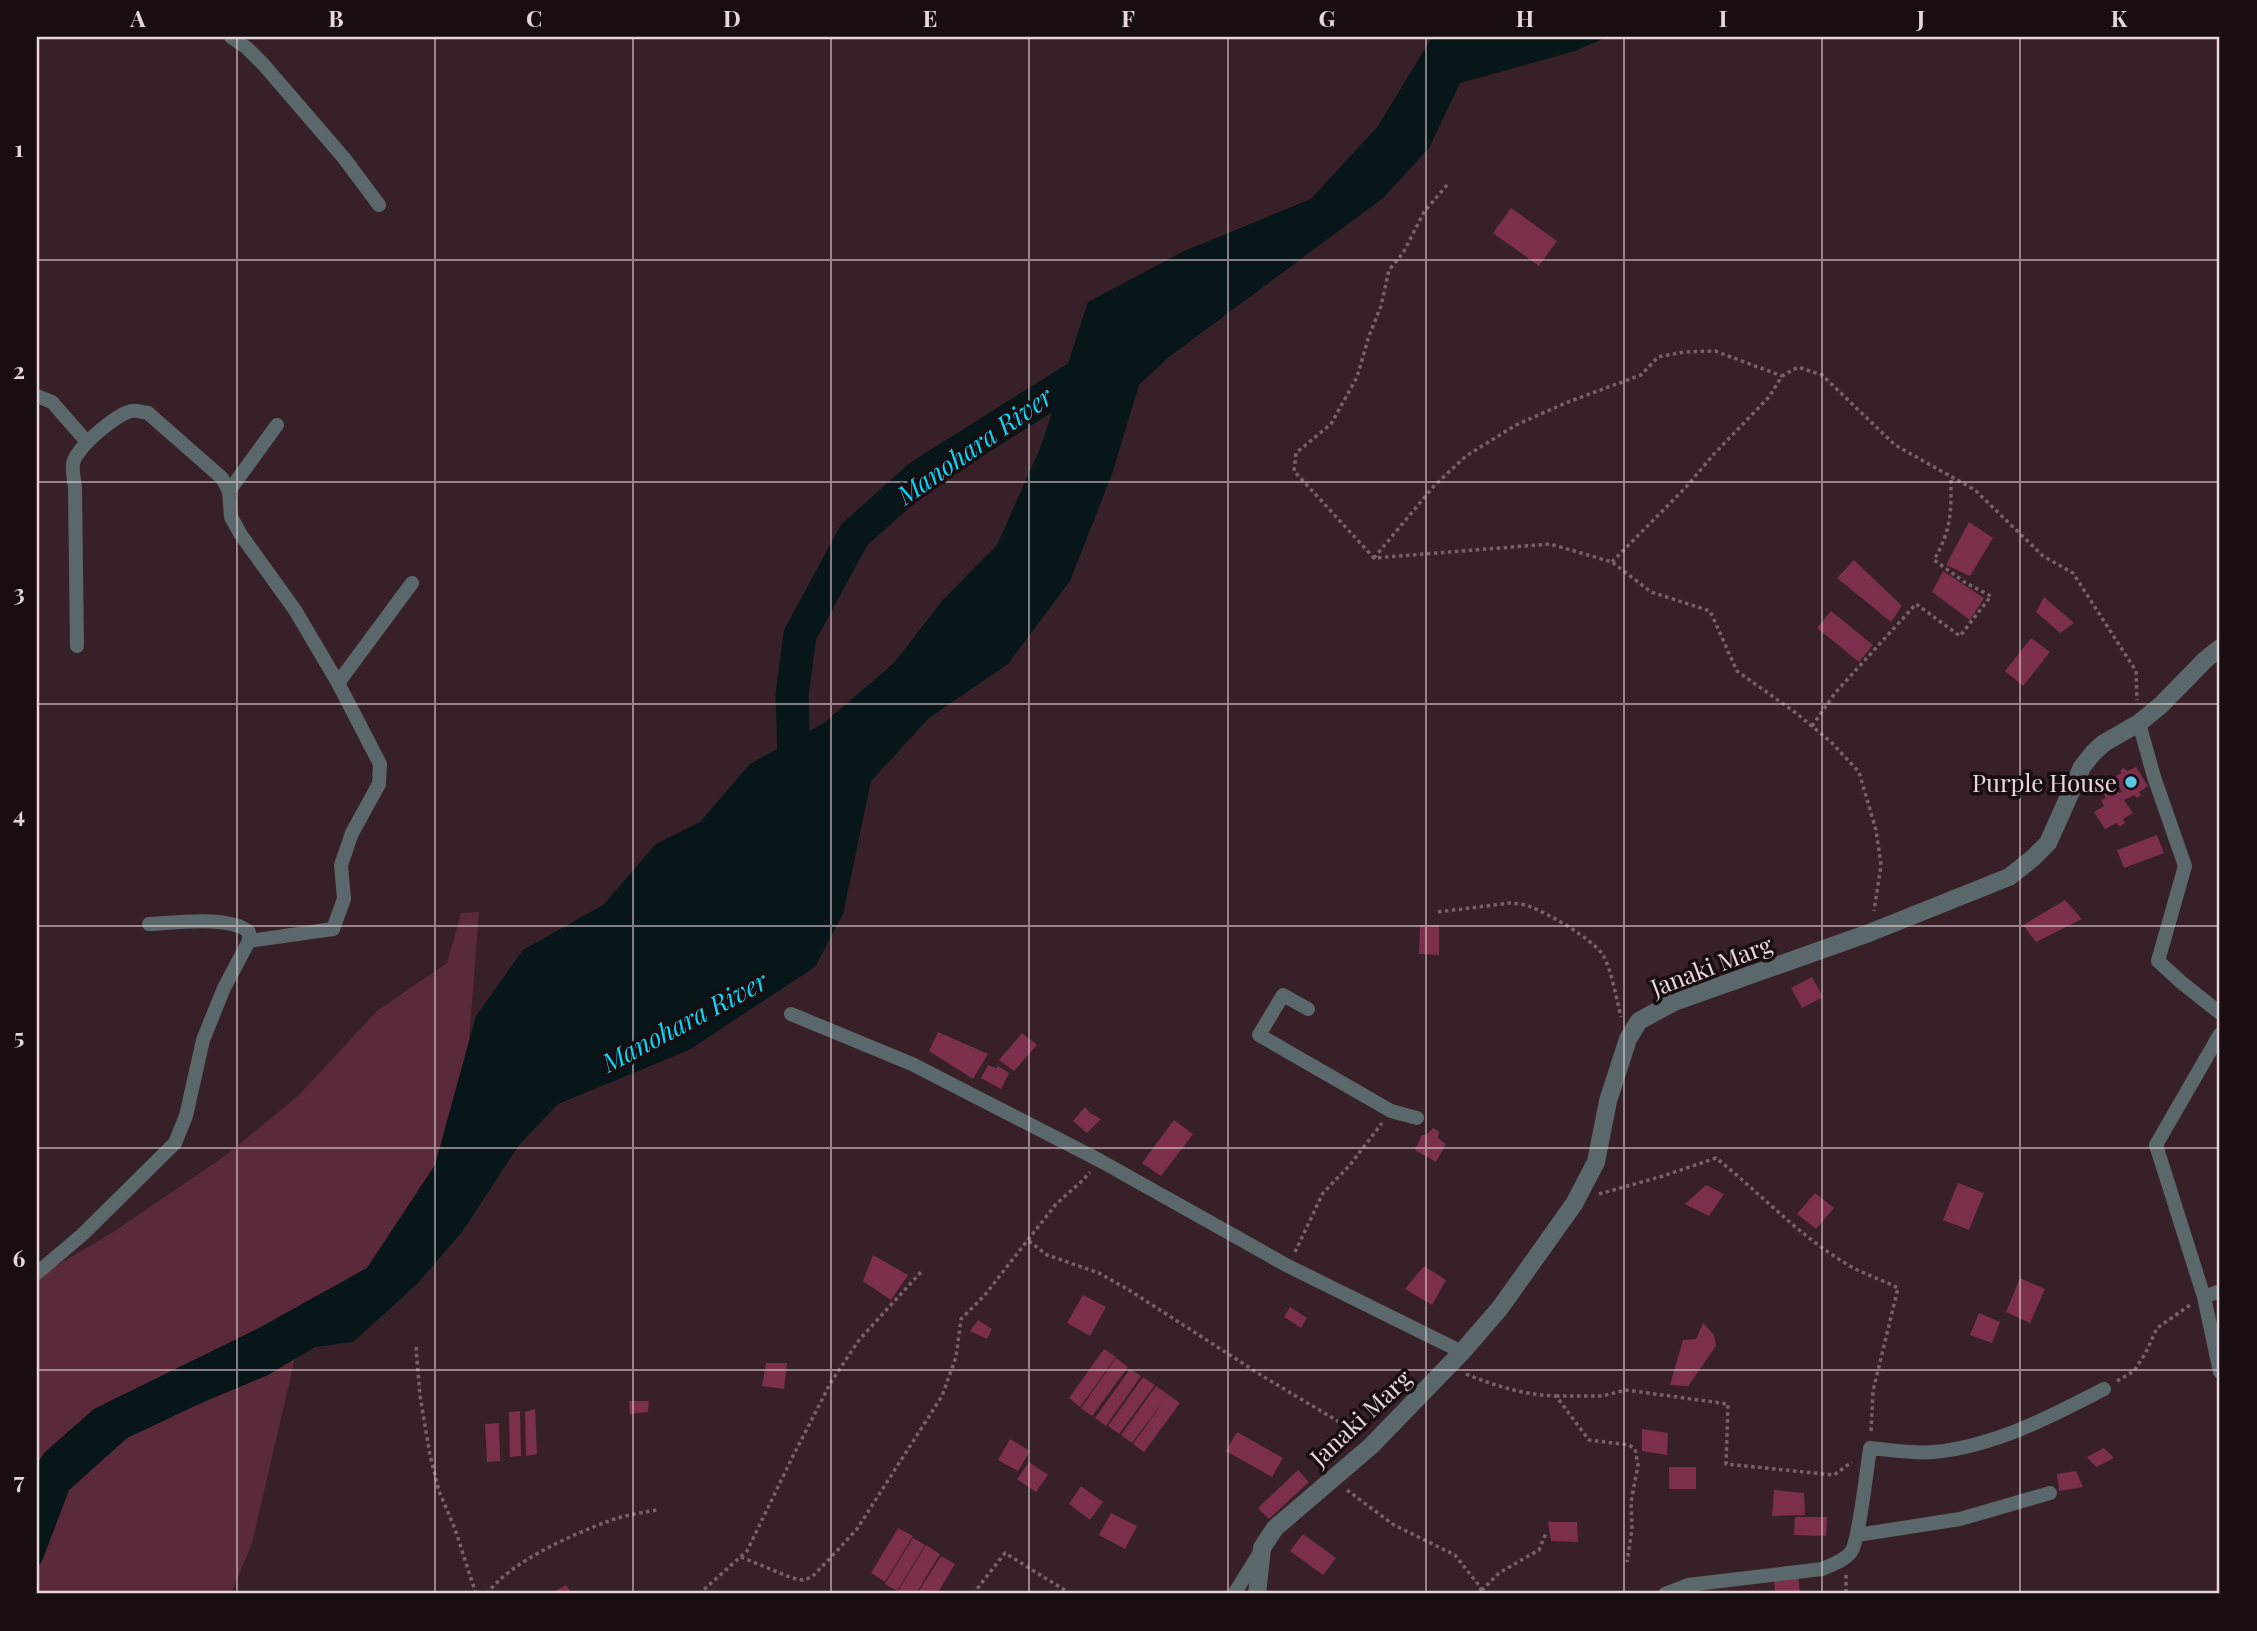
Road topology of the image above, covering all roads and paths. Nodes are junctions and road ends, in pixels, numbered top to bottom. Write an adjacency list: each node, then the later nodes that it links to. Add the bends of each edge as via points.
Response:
1 (231, 37): 3 (street, via 262,64)
2 (1447, 185): 10 (path, via 1424,212 1389,270 1357,377 1331,424 1296,453 1293,471)
3 (379, 205)
4 (1782, 376): 8 (path, via 1798,367 1822,375 1895,445); 10 (path, via 1715,351 1658,357 1641,375 1516,425 1466,456 1434,486); 11 (path, via 1769,397 1686,488)
5 (37, 396): 7 (street, via 52,402)
6 (277, 425): 9 (street)
7 (87, 442): 9 (street, via 122,415 148,413 222,478); 13 (street, via 73,464)
8 (1951, 477): 16 (path, via 1975,490 2043,555 2073,573 2136,671); 17 (path, via 1951,518 1946,540 1934,560 1991,596 1960,636 1916,604 1835,693)
9 (229, 491): 15 (street, via 236,526 295,610)
10 (1374, 558): 11 (path, via 1550,544)
11 (1612, 562): 17 (path, via 1651,592 1710,611 1737,671)
12 (412, 583): 15 (street)
13 (77, 646)
14 (2220, 648): 16 (street, Janaki Marg)
15 (338, 683): 21 (street, via 380,764 379,784 352,833 341,865 344,899 337,920 333,929)
16 (2139, 723): 20 (street, Janaki Marg, via 2093,753 2082,767 2048,843 2009,877); 23 (street, via 2185,866 2158,961)
17 (1812, 726): 20 (path, via 1859,772 1876,830 1881,865)
18 (1437, 912): 26 (path, via 1520,904 1566,926 1604,957)
19 (149, 924): 21 (street, via 242,926)
20 (1869, 933): 26 (street, Janaki Marg, via 1674,1002 1639,1021)
21 (248, 941): 34 (street, via 204,1040 175,1143)
22 (1308, 1009): 27 (street, via 1283,995 1259,1035)
23 (2220, 1013)
24 (790, 1014): 29 (street, via 912,1064)
25 (2220, 1034): 36 (street, via 2156,1145)
26 (1628, 1040): 30 (street, Janaki Marg, via 1608,1101 1596,1162)
27 (1391, 1111): 28 (street); 32 (path, via 1324,1193)
28 (1417, 1118)
29 (1099, 1160): 31 (path); 32 (street)
30 (1574, 1204): 38 (street, Janaki Marg, via 1500,1308); 44 (path, via 1716,1158 1777,1214 1845,1264 1899,1288 1873,1391)
31 (1029, 1240): 43 (path, via 1047,1255 1099,1273 1129,1290); 51 (path, via 961,1319 956,1357 942,1396 857,1529 812,1577 803,1580)
32 (1288, 1266): 38 (street)
33 (921, 1272): 51 (path, via 859,1340 831,1382)
34 (37, 1273)
35 (2220, 1291): 36 (street)
36 (2204, 1297): 40 (street); 41 (path, via 2157,1328 2134,1371)
37 (416, 1347): 54 (path, via 430,1455)
38 (1462, 1352): 39 (street, Janaki Marg)
39 (1448, 1367): 42 (path, via 1502,1387); 43 (street, Janaki Marg)
40 (2220, 1372)
41 (2104, 1389): 44 (street, via 1991,1441 1934,1452)
42 (1556, 1396): 44 (path, via 1602,1396 1626,1390 1728,1404 1726,1464 1834,1475); 52 (path, via 1589,1440 1635,1449 1638,1465)
43 (1371, 1446): 45 (street, Janaki Marg)
44 (1870, 1448): 49 (street)
45 (1334, 1476): 50 (street, Janaki Marg, via 1275,1528); 53 (path, via 1394,1525 1455,1555 1481,1588)
46 (2050, 1493): 49 (street, via 1960,1519)
47 (657, 1510): 55 (path, via 610,1520 561,1542 494,1583)
48 (1546, 1533): 53 (path, via 1539,1550 1499,1573)
49 (1857, 1535): 61 (street, via 1852,1552 1822,1569 1688,1584)
50 (1262, 1548): 59 (street); 60 (street)
51 (741, 1557): 56 (path)
52 (1627, 1562)
53 (1480, 1593)
54 (476, 1594)
55 (487, 1594)
56 (699, 1594)
57 (973, 1594): 58 (path, via 1005,1553)
58 (1071, 1594)
59 (1234, 1594)
60 (1257, 1594)
61 (1665, 1594)

